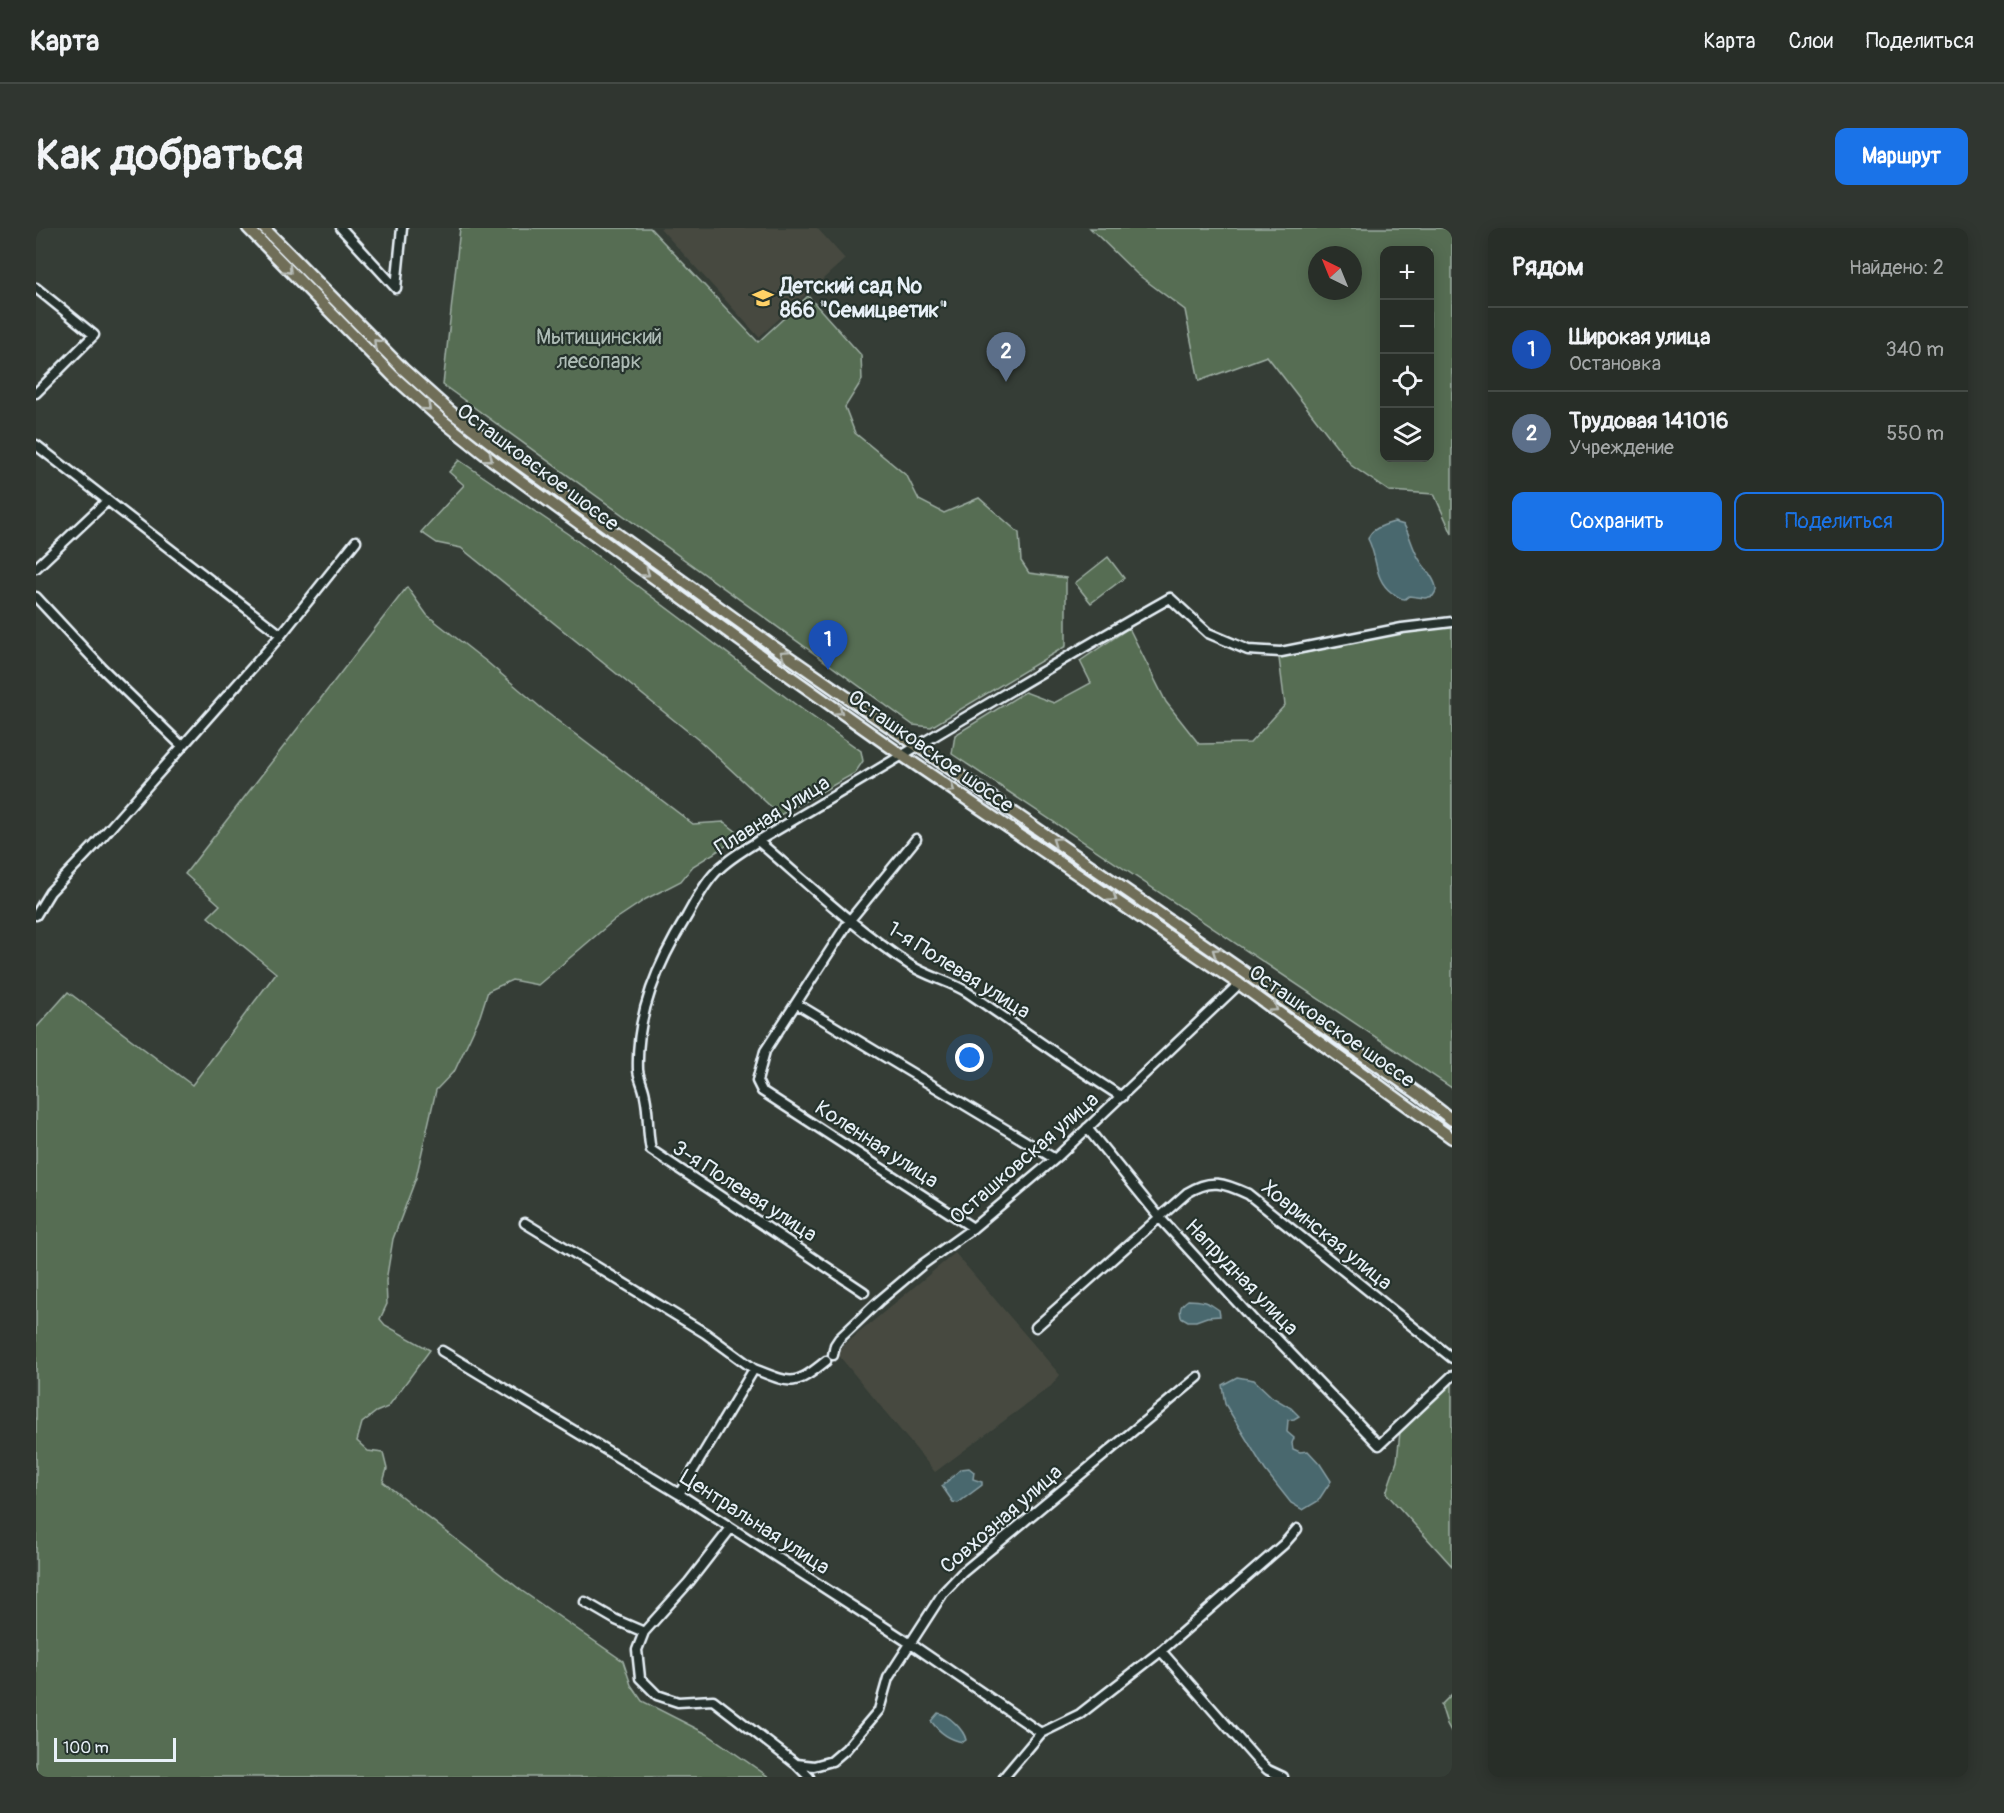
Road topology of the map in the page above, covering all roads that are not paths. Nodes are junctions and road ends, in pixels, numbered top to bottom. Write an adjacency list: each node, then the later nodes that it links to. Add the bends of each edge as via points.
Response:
1 (248, 228): 16 (main road, Осташковское шоссе, one-way to 16, via 394,377 443,421 501,467)
2 (264, 228): 15 (main road, Осташковское шоссе, one-way to 2, via 761,637 451,412 403,369)
3 (341, 228): 4 (street, via 396,288)
4 (402, 228)
5 (36, 288): 6 (street, via 94,335)
6 (36, 393)
7 (36, 445): 8 (street)
8 (107, 501): 10 (street); 13 (street)
9 (356, 540): 13 (street)
10 (36, 568)
11 (36, 597): 14 (street)
12 (1452, 622): 15 (street, Плавная улица, via 1281,652 1248,650 1208,633 1170,598)
13 (281, 635): 14 (street)
14 (182, 746): 19 (street, via 50,892)
15 (919, 746): 16 (street, Плавная улица); 25 (main road, Осташковское шоссе, one-way to 15)
16 (903, 756): 18 (street, Плавная улица); 21 (main road, Осташковское шоссе, one-way to 21)
17 (916, 839): 20 (street)
18 (758, 841): 20 (street, 1-я Полевая улица); 23 (street, Плавная улица, via 715,873 657,969 639,1040 638,1073)
19 (36, 915)
20 (850, 920): 22 (street); 24 (street, 1-я Полевая улица, via 909,965 965,991)
21 (1239, 984): 24 (street, Осташковская улица); 27 (main road, Осташковское шоссе, one-way to 27)
22 (797, 1004): 28 (street); 31 (street, Коленная улица, via 765,1052 757,1081 762,1090)
23 (645, 1096): 32 (street, 3-я Полевая улица, via 651,1150)
24 (1122, 1097): 26 (street, Осташковская улица)
25 (1452, 1120)
26 (1087, 1128): 28 (street, Осташковская улица); 29 (street, Напрудная улица)
27 (1452, 1138)
28 (1055, 1159): 31 (street, Осташковская улица)
29 (1160, 1218): 33 (street, Ховринская улица); 35 (street, Ховринская улица, via 1201,1185 1234,1187 1248,1194); 37 (street, Напрудная улица, via 1257,1324 1274,1336 1379,1445)
30 (525, 1223): 36 (street, Осташковская улица, via 705,1333)
31 (973, 1228): 36 (street, Осташковская улица, via 879,1301 839,1339 830,1358 807,1377 784,1381)
32 (864, 1292)
33 (1036, 1327)
34 (442, 1351): 39 (street, Центральная улица)
35 (1452, 1358)
36 (754, 1369): 39 (street)
37 (1452, 1376)
38 (1198, 1377): 44 (street, Совхозная улица, via 962,1573 943,1593)
39 (679, 1494): 40 (street, Центральная улица)
40 (731, 1528): 43 (street); 44 (street, Центральная улица)
41 (1297, 1529): 45 (street, via 1267,1560)
42 (585, 1602): 43 (street)
43 (644, 1632): 47 (street, via 637,1650 640,1678 657,1695 678,1702 713,1700)
44 (911, 1644): 46 (street, Центральная улица); 47 (street, Совхозная улица, via 888,1678 879,1710 846,1749 832,1761 814,1766)
45 (1161, 1651): 46 (street, via 1080,1714); 50 (street, via 1257,1760)
46 (1041, 1733): 49 (street)
47 (796, 1764): 48 (street)
48 (809, 1777)
49 (1004, 1777)
50 (1284, 1777)

